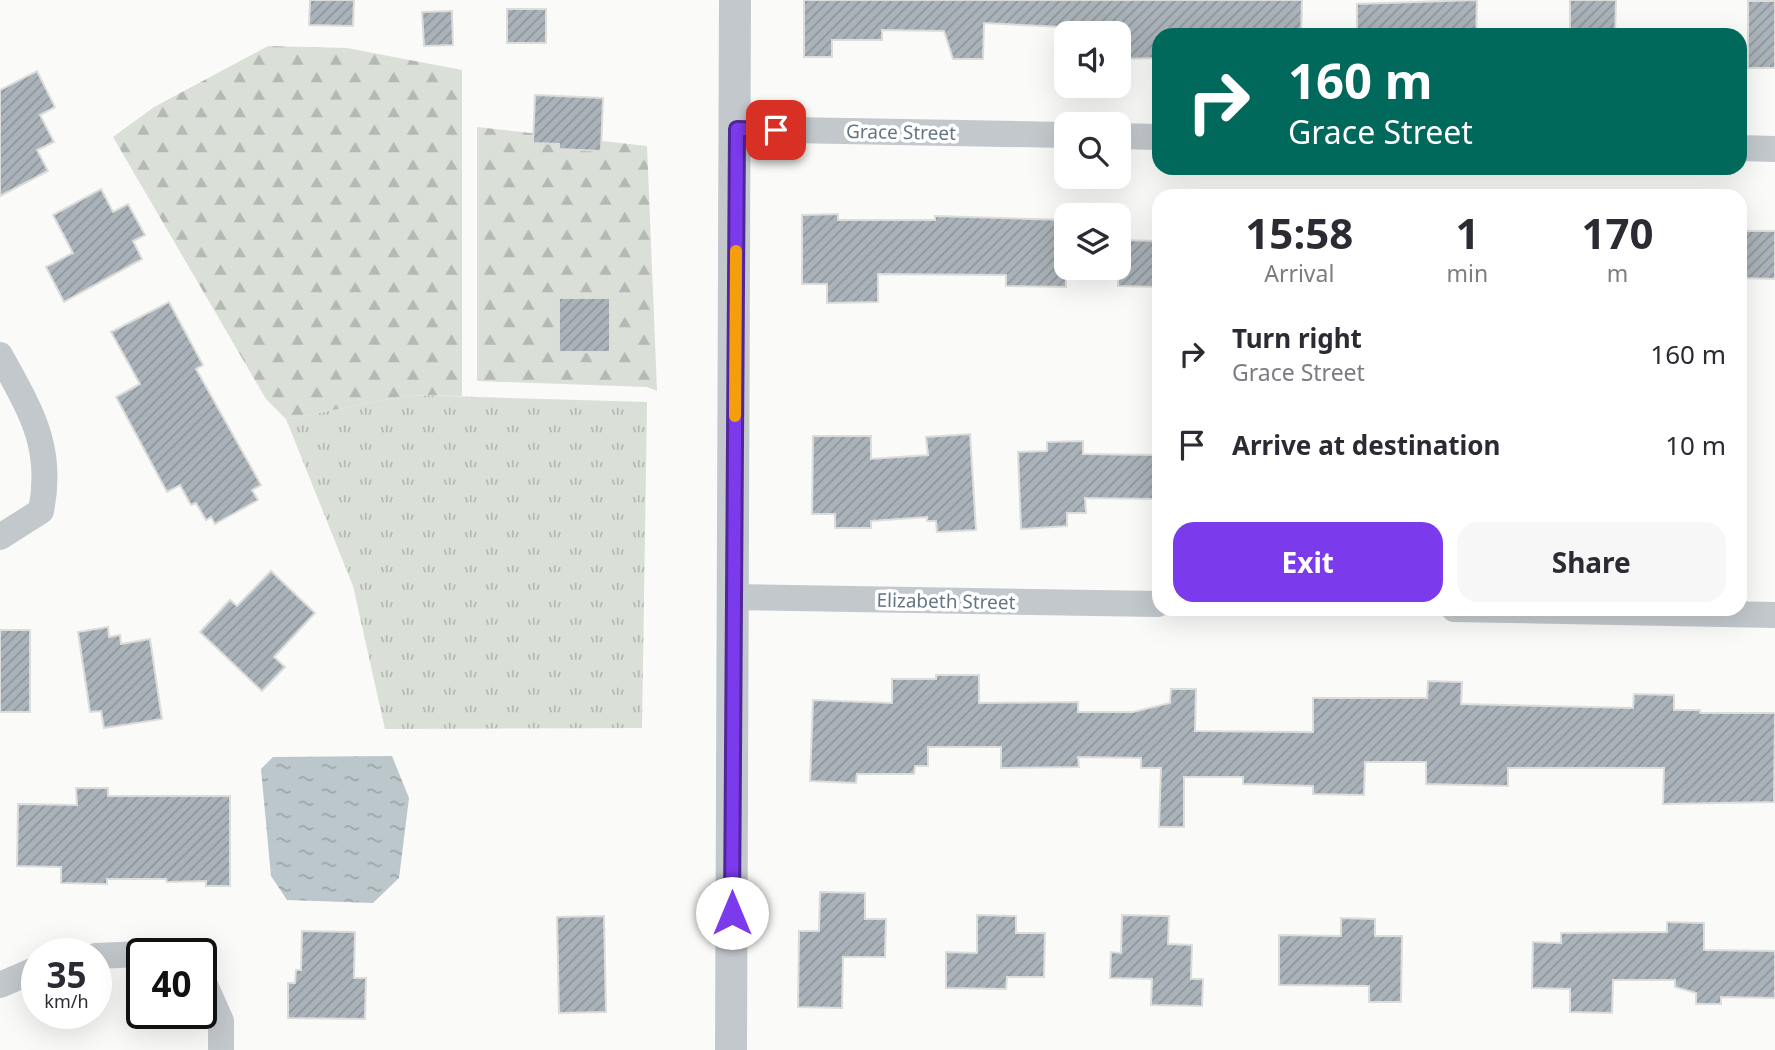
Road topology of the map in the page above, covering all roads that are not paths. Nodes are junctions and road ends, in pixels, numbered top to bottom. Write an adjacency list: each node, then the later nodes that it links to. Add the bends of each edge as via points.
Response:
1 (735, 0): 2 (street)
2 (737, 129): 3 (street, Grace Street); 10 (street)
3 (1054, 135)
4 (1131, 136): 5 (street)
5 (1152, 137)
6 (1747, 148): 7 (street)
7 (1775, 149)
8 (0, 355): 9 (street, via 37,423 46,475 41,511)
9 (0, 537)
10 (734, 597): 11 (street, Elizabeth Street); 18 (street)
11 (1152, 604)
12 (1747, 614): 13 (street)
13 (1775, 615)
14 (21, 976): 15 (street)
15 (0, 985)
16 (217, 1012): 17 (street)
17 (221, 1050)
18 (731, 1050)

